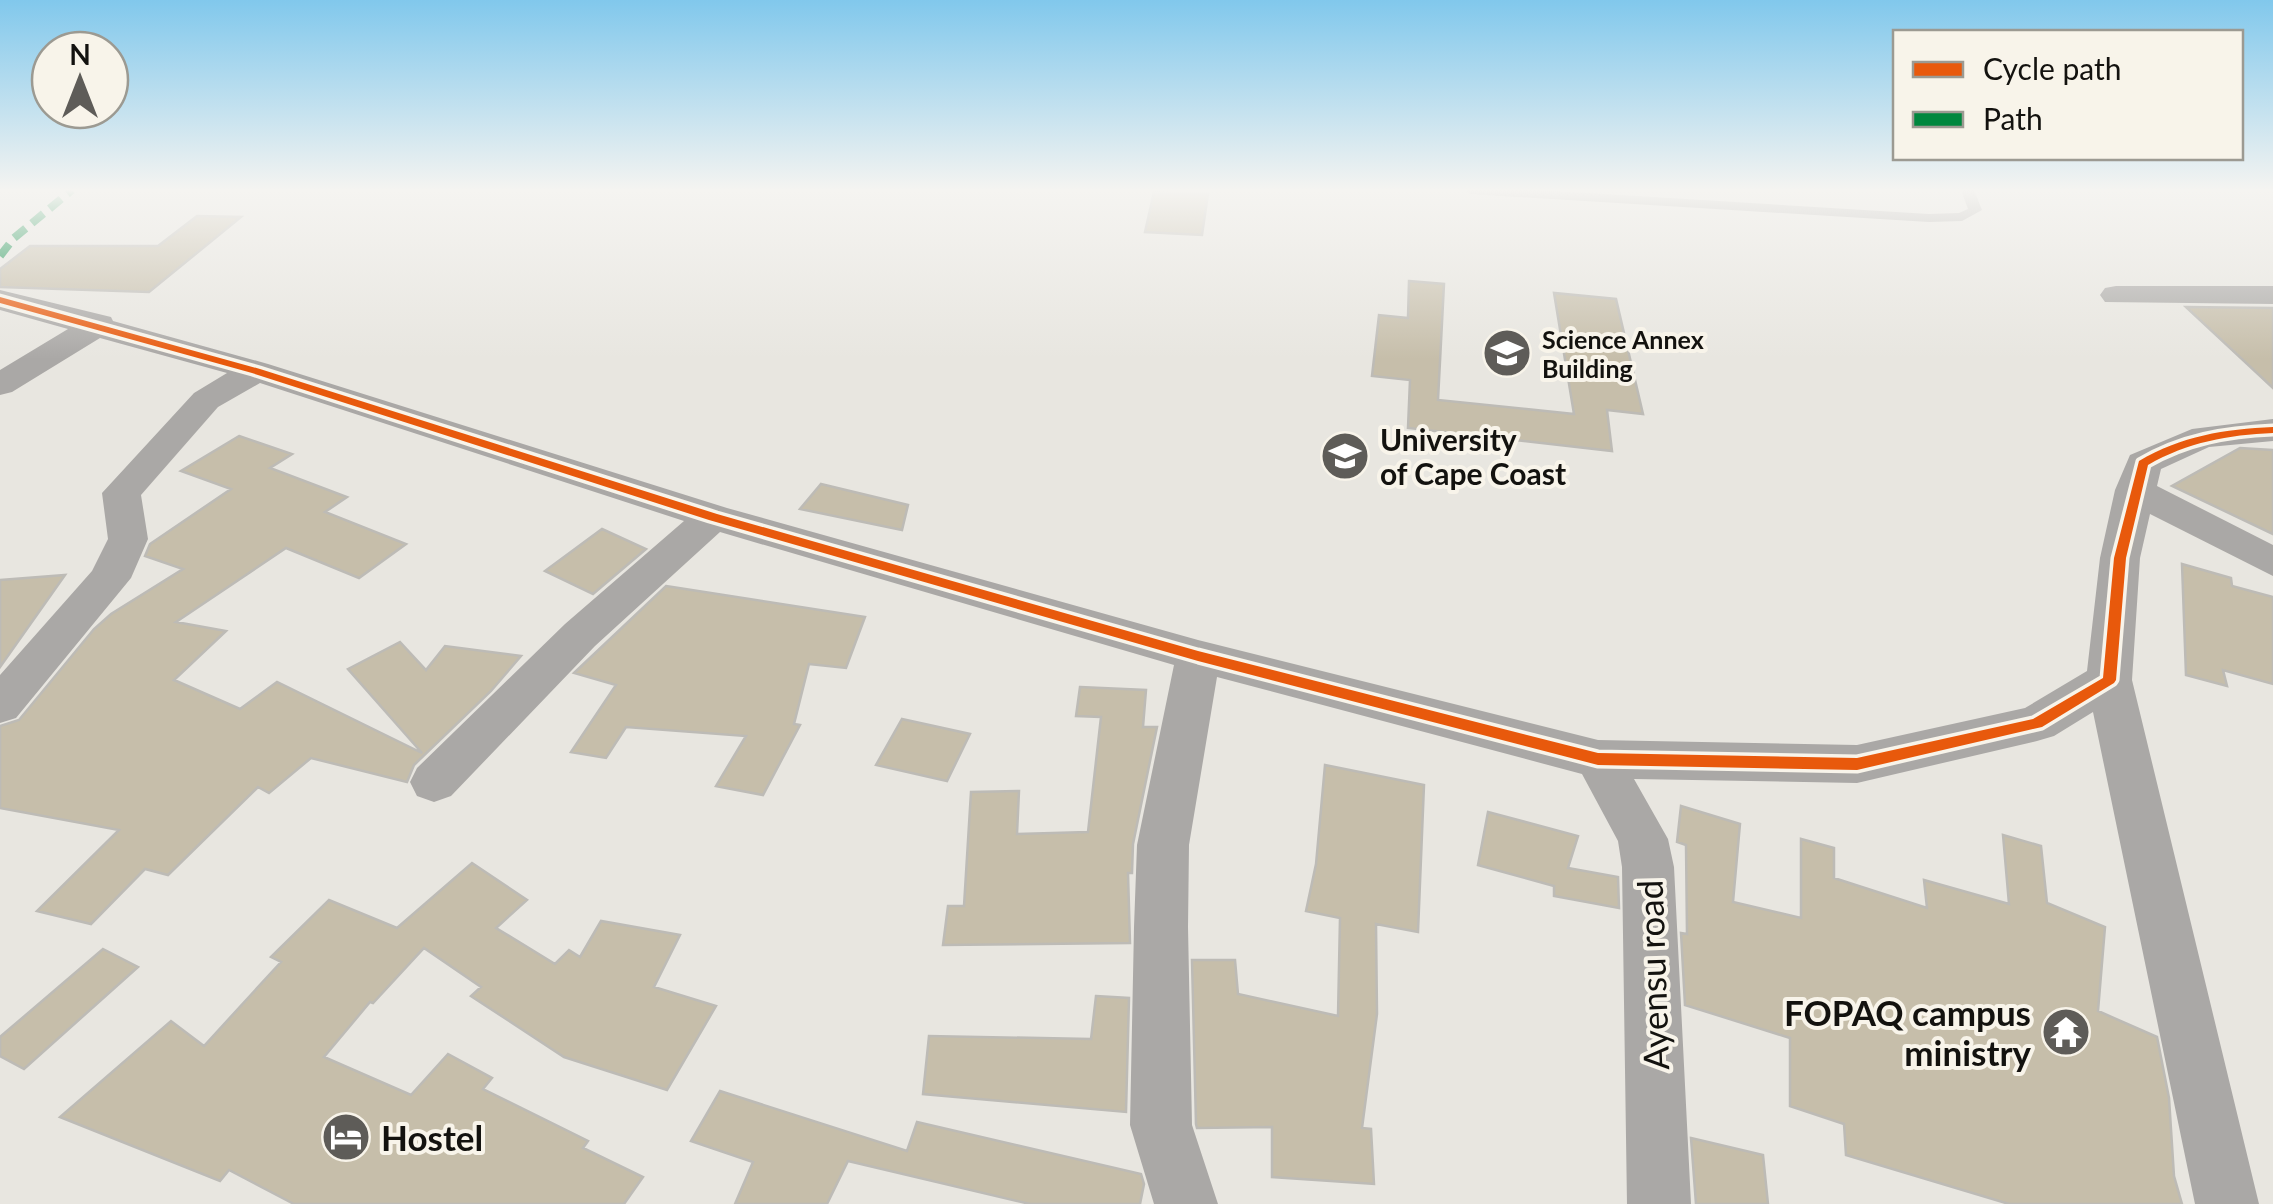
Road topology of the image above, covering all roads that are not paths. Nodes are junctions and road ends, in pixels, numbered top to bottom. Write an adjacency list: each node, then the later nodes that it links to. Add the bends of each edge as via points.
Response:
1 (2116, 294): 2 (street)
2 (2273, 295)
3 (0, 300): 4 (street)
4 (98, 324): 5 (street); 6 (street)
5 (256, 371): 9 (street); 13 (street, via 206,400 121,494 128,540 110,578)
6 (0, 385)
7 (2273, 430): 8 (street, via 2174,443 2143,462)
8 (2134, 490): 10 (street); 12 (street, via 2120,558)
9 (713, 517): 11 (street); 15 (street, via 580,635)
10 (2273, 562)
11 (1198, 656): 14 (street); 16 (street, via 1163,845 1161,926 1161,1125)
12 (2109, 680): 14 (street, via 2037,722 1856,764); 18 (street)
13 (0, 706)
14 (1598, 759): 17 (street, Ayensu road, via 1643,839 1648,866)
15 (434, 782)
16 (1186, 1204)
17 (1658, 1204)
18 (2227, 1204)

